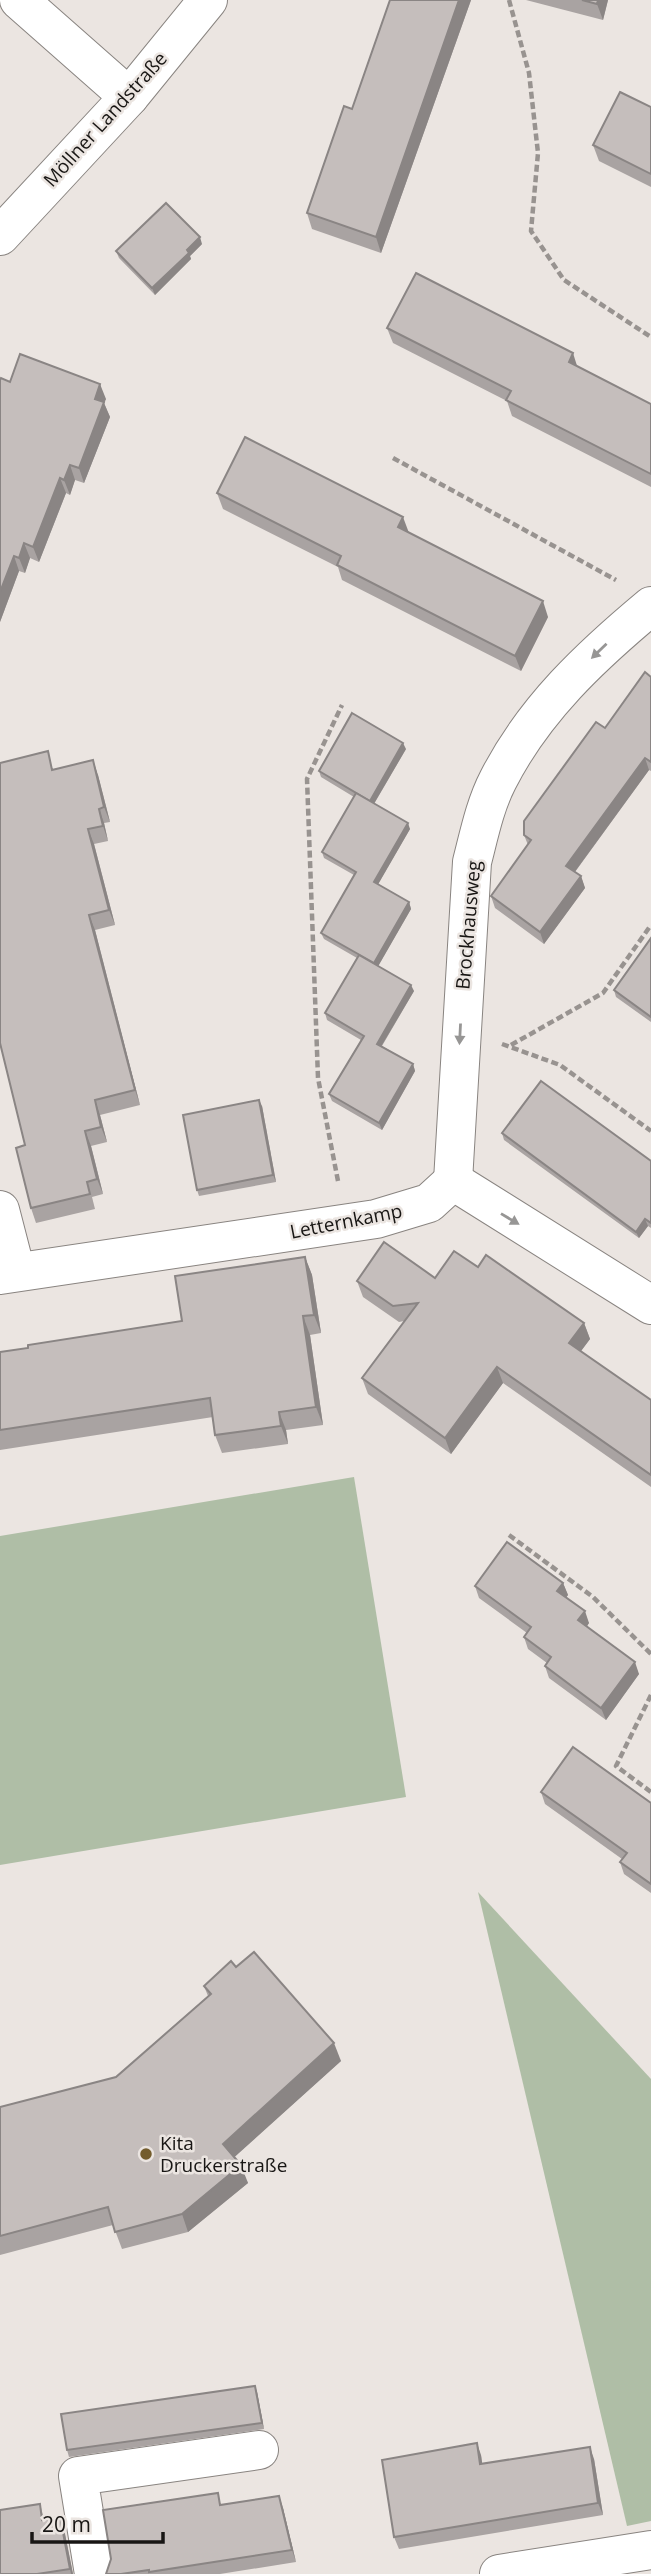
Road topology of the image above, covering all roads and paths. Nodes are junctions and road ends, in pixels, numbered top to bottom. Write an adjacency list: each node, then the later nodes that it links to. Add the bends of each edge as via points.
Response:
1 (19, 0): 4 (street)
2 (208, 0): 4 (street, Möllner Landstraße)
3 (509, 0): 6 (path, via 529,73 538,153 531,231 564,280)
4 (129, 97): 5 (street, Möllner Landstraße)
5 (0, 236)
6 (651, 337)
7 (393, 458): 8 (path)
8 (639, 596): 11 (street, Brockhausweg, one-way to 11, via 603,646 556,694 497,781 472,862)
9 (342, 705): 16 (path, via 307,779 318,1078)
10 (651, 925): 12 (path, via 603,993)
11 (460, 1037): 12 (path); 14 (street, Brockhausweg)
12 (510, 1045): 13 (path, via 560,1065)
13 (651, 1131)
14 (453, 1181): 16 (street, Letternkamp, via 429,1203); 18 (street, one-way to 18)
15 (0, 1210): 17 (street)
16 (347, 1224): 17 (street, Letternkamp)
17 (8, 1274)
18 (651, 1304)
19 (509, 1535): 20 (path, via 593,1597)
20 (651, 1654)
21 (651, 1695): 22 (path)
22 (648, 1702): 23 (path); 24 (path, via 616,1766)
23 (651, 1709)
24 (651, 1792)
25 (258, 2451): 27 (street, via 78,2476)
26 (651, 2550): 28 (street)
27 (94, 2574)
28 (499, 2574)

